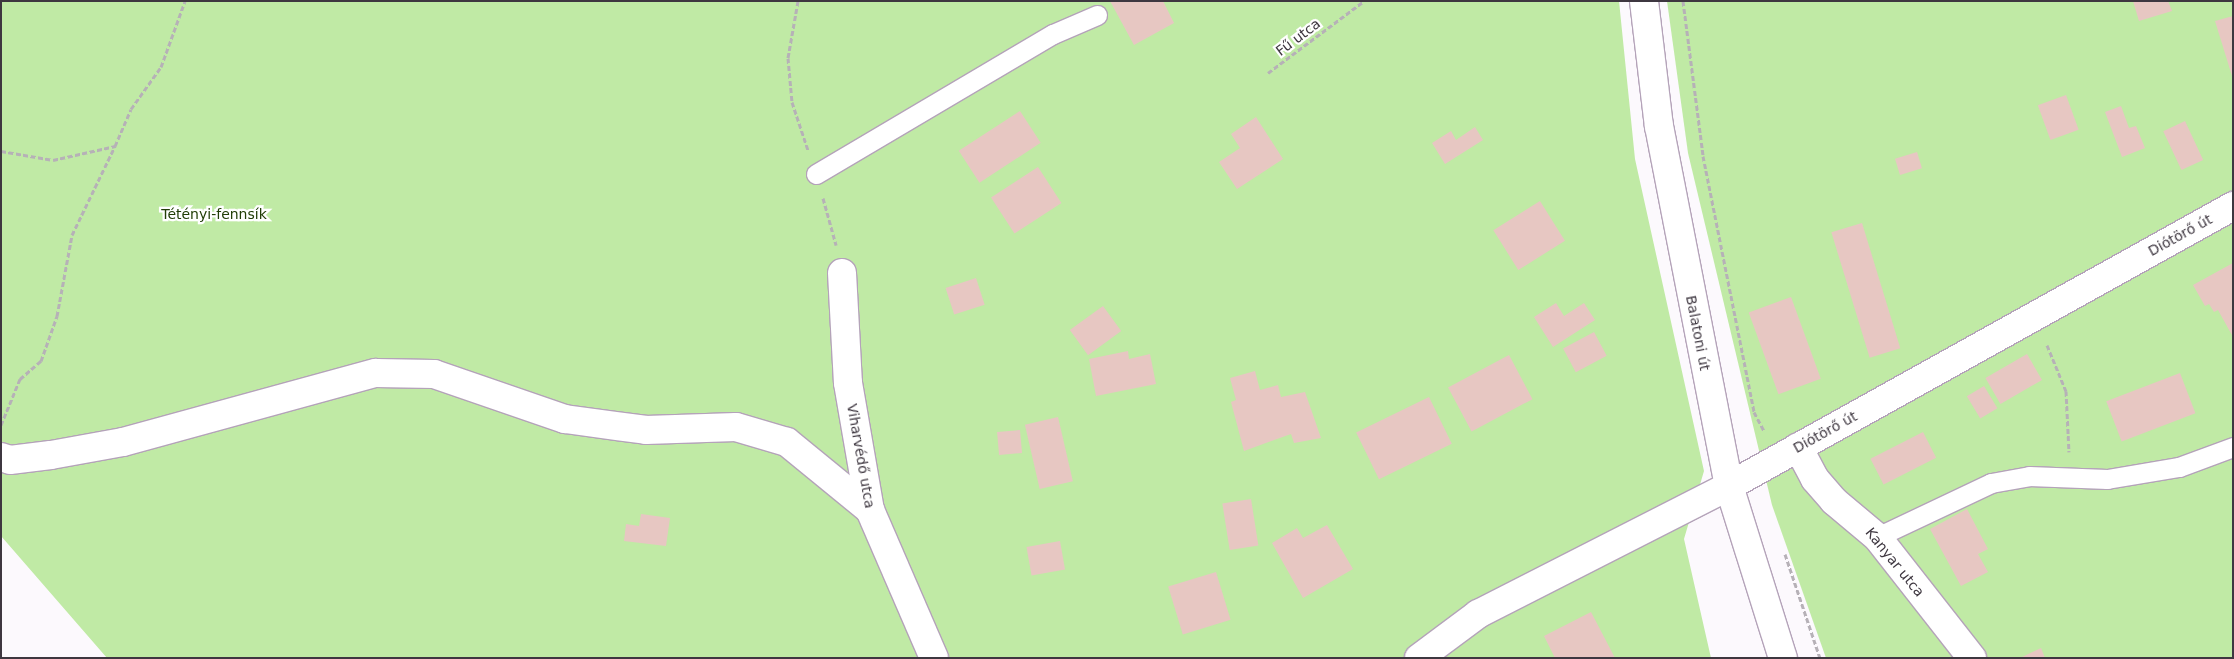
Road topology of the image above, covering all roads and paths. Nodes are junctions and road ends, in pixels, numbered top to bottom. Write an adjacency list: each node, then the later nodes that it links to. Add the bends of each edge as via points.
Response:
1 (186, 1): 8 (path, via 160,67 131,109)
2 (798, 1): 10 (path, via 788,58 792,102)
3 (1364, 1): 7 (path, Fű utca)
4 (1644, 1): 19 (street, Balatoni út, via 1659,126)
5 (1683, 1): 16 (path, via 1703,156 1754,412)
6 (1097, 16): 10 (lane, via 1053,34)
7 (1268, 73)
8 (115, 146): 9 (path, via 53,160); 14 (path, via 72,235 57,316 41,361 20,379)
9 (1, 151)
10 (816, 174): 12 (path)
11 (2233, 206): 13 (street, Diótörő út)
12 (842, 273): 20 (street, Viharvédő utca, via 848,383)
13 (2034, 315): 16 (street, Diótörő út); 18 (path, via 2066,391)
14 (1, 425)
15 (2233, 447): 18 (lane, via 2178,467 2106,479)
16 (1787, 453): 19 (street, Diótörő út); 21 (street, Kanyar utca)
17 (1, 457): 20 (street, via 10,460 43,456 123,442 376,373 434,374 566,419 646,430 736,427 787,442)
18 (2071, 480): 21 (lane, via 2029,476 1991,483)
19 (1729, 486): 24 (street, Diótörő út, via 1478,614); 25 (street, Balatoni út)
20 (870, 510): 23 (street, Viharvédő utca)
21 (1877, 537): 27 (street, Kanyar utca)
22 (1784, 552): 26 (path)
23 (934, 658)
24 (1420, 658)
25 (1783, 658)
26 (1820, 658)
27 (1972, 658)

